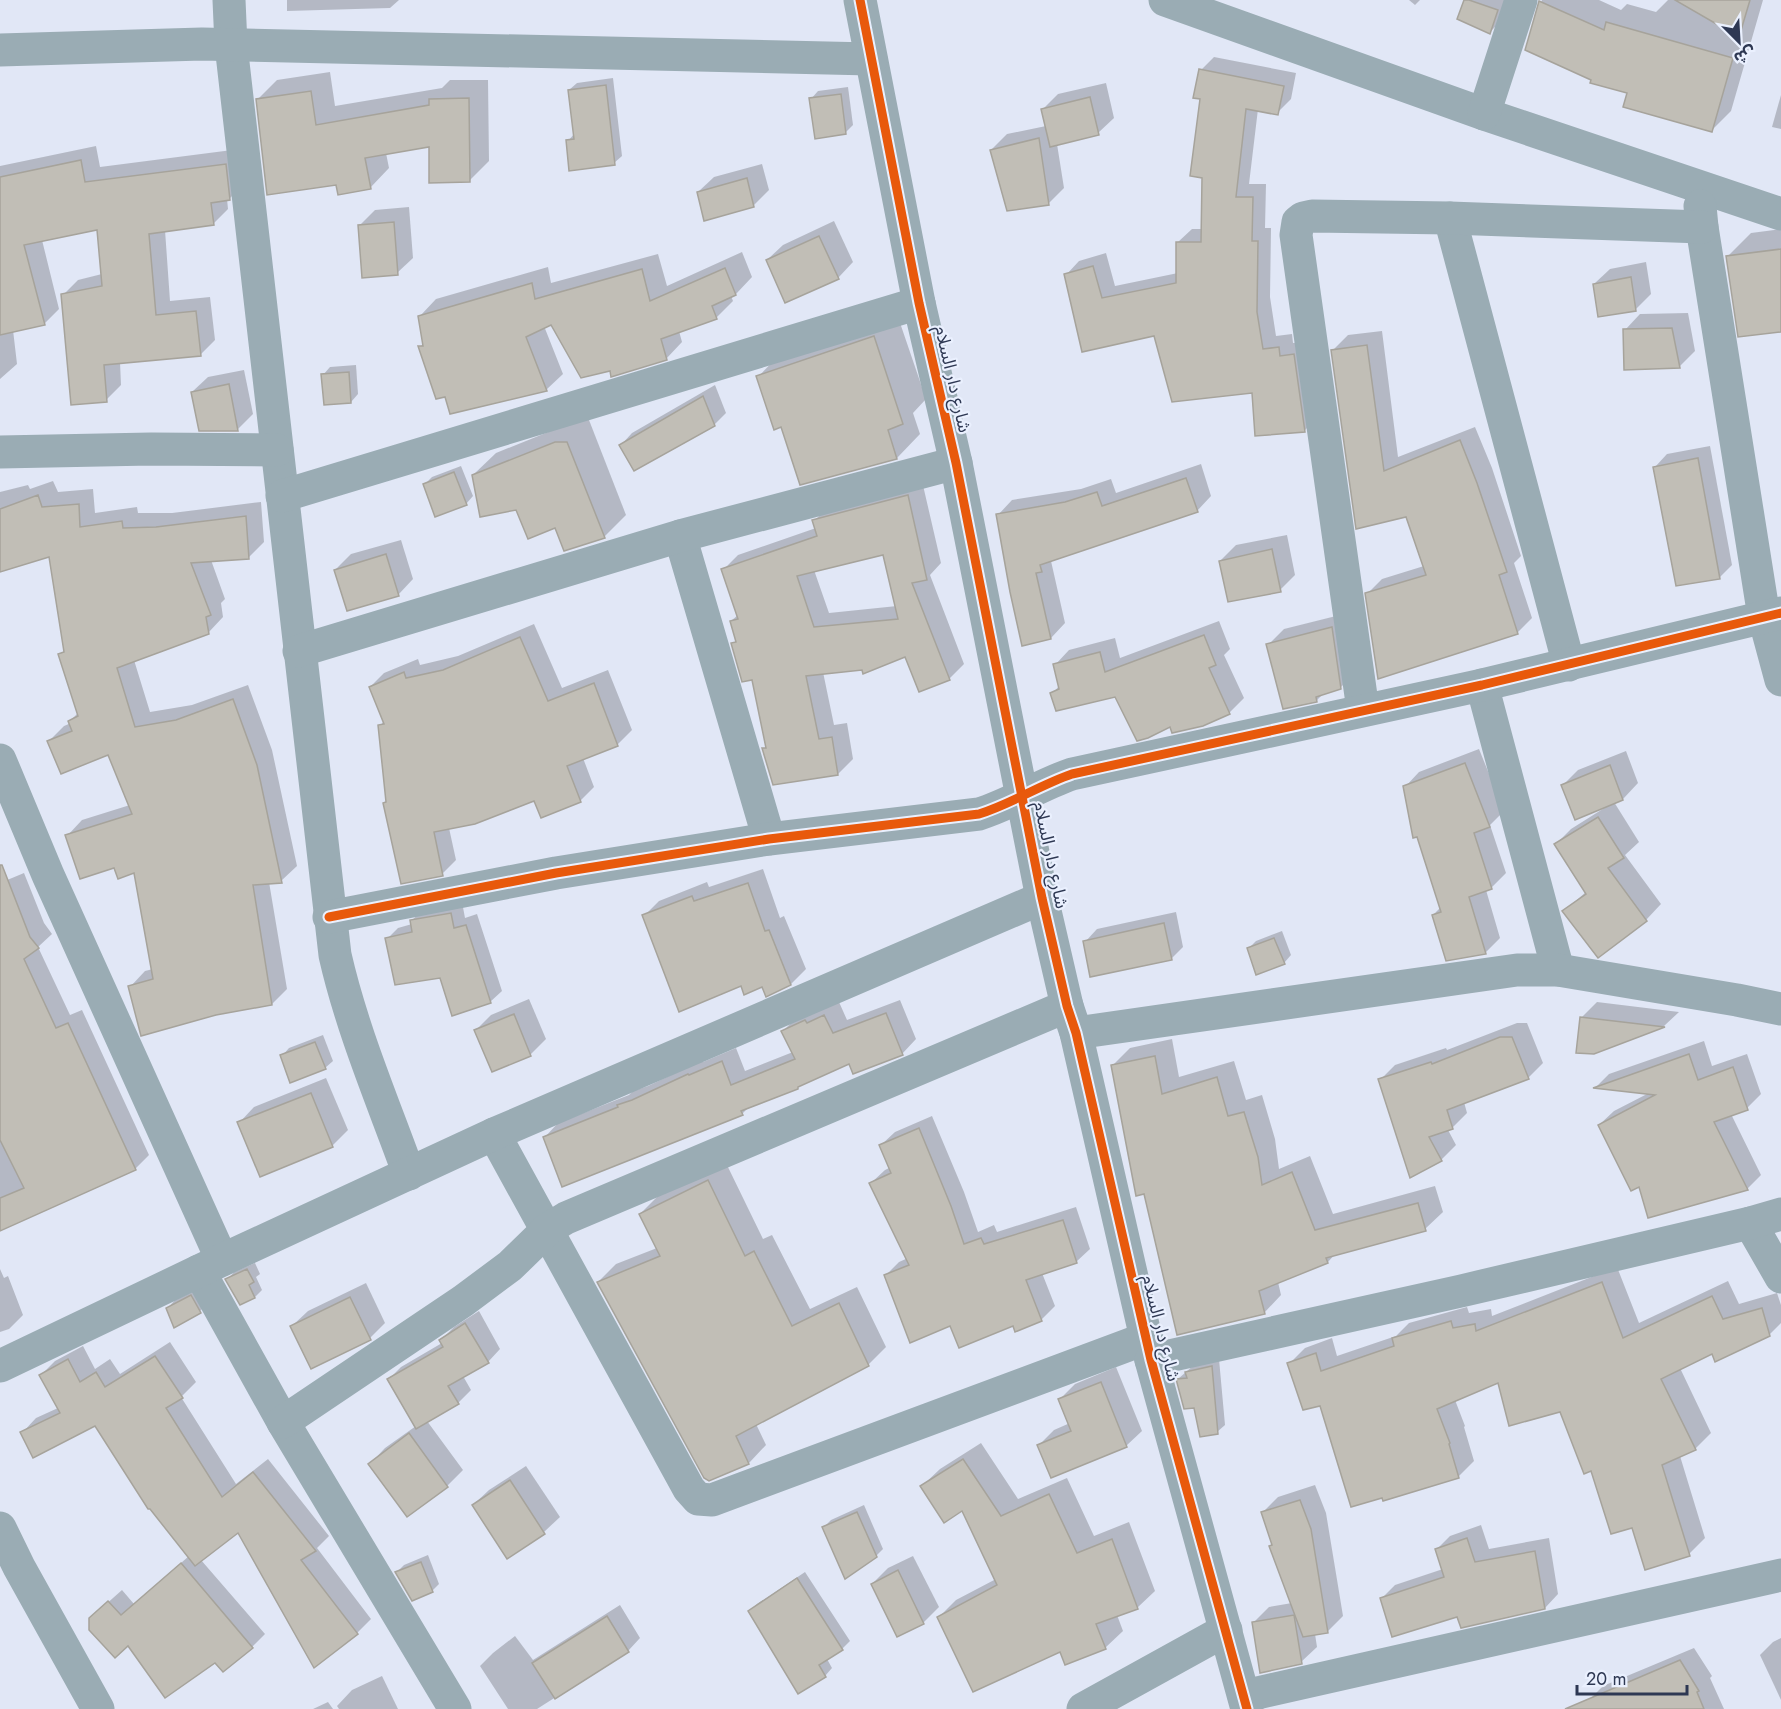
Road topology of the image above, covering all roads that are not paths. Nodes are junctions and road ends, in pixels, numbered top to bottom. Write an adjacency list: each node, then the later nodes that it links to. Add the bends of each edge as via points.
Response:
1 (229, 0): 5 (street)
2 (860, 0): 7 (street, شارع دار السلام)
3 (1165, 0): 8 (street)
4 (1521, 0): 8 (street)
5 (231, 45): 6 (street); 7 (street); 14 (street)
6 (0, 50)
7 (871, 59): 13 (street, شارع دار السلام)
8 (1484, 114): 9 (street)
9 (1699, 187): 10 (street); 12 (street)
10 (1781, 214)
11 (1450, 218): 12 (street); 21 (street); 24 (street, via 1312,216 1298,222 1296,229)
12 (1702, 227): 19 (street)
13 (919, 303): 16 (street, شارع دار السلام); 17 (street)
14 (277, 450): 15 (street); 17 (street)
15 (0, 452)
16 (956, 464): 18 (street); 26 (street, شارع دار السلام)
17 (282, 496): 20 (street)
18 (680, 536): 20 (street); 27 (street)
19 (1772, 615): 21 (street); 22 (street)
20 (299, 651): 29 (street)
21 (1569, 665): 23 (street)
22 (1781, 680)
23 (1482, 685): 24 (street); 30 (street)
24 (1363, 710): 26 (street, via 1072,774)
25 (0, 760): 38 (street)
26 (1022, 796): 27 (street, via 979,814); 28 (street, شارع دار السلام)
27 (769, 839): 29 (street, via 556,873)
28 (1042, 898): 32 (street, شارع دار السلام); 33 (street)
29 (329, 917): 34 (street, via 351,1017)
30 (1558, 970): 31 (street); 32 (street, via 1518,970)
31 (1781, 1009)
32 (1071, 1019): 37 (street, via 566,1218); 40 (street, شارع دار السلام)
33 (495, 1134): 34 (street); 37 (street)
34 (409, 1174): 38 (street)
35 (1781, 1214): 36 (street)
36 (1750, 1223): 39 (street); 40 (street, via 1461,1291)
37 (548, 1229): 40 (street, via 689,1489 698,1499 712,1500); 42 (street, via 510,1266 463,1301)
38 (210, 1265): 41 (street); 42 (street)
39 (1781, 1277)
40 (1149, 1349): 46 (street, شارع دار السلام)
41 (0, 1366)
42 (283, 1422): 49 (street)
43 (0, 1528): 44 (street)
44 (10, 1575): 48 (street)
45 (1781, 1575): 47 (street)
46 (1226, 1630): 47 (street, شارع دار السلام); 50 (street)
47 (1245, 1703)
48 (98, 1709)
49 (455, 1709)
50 (1083, 1709)

